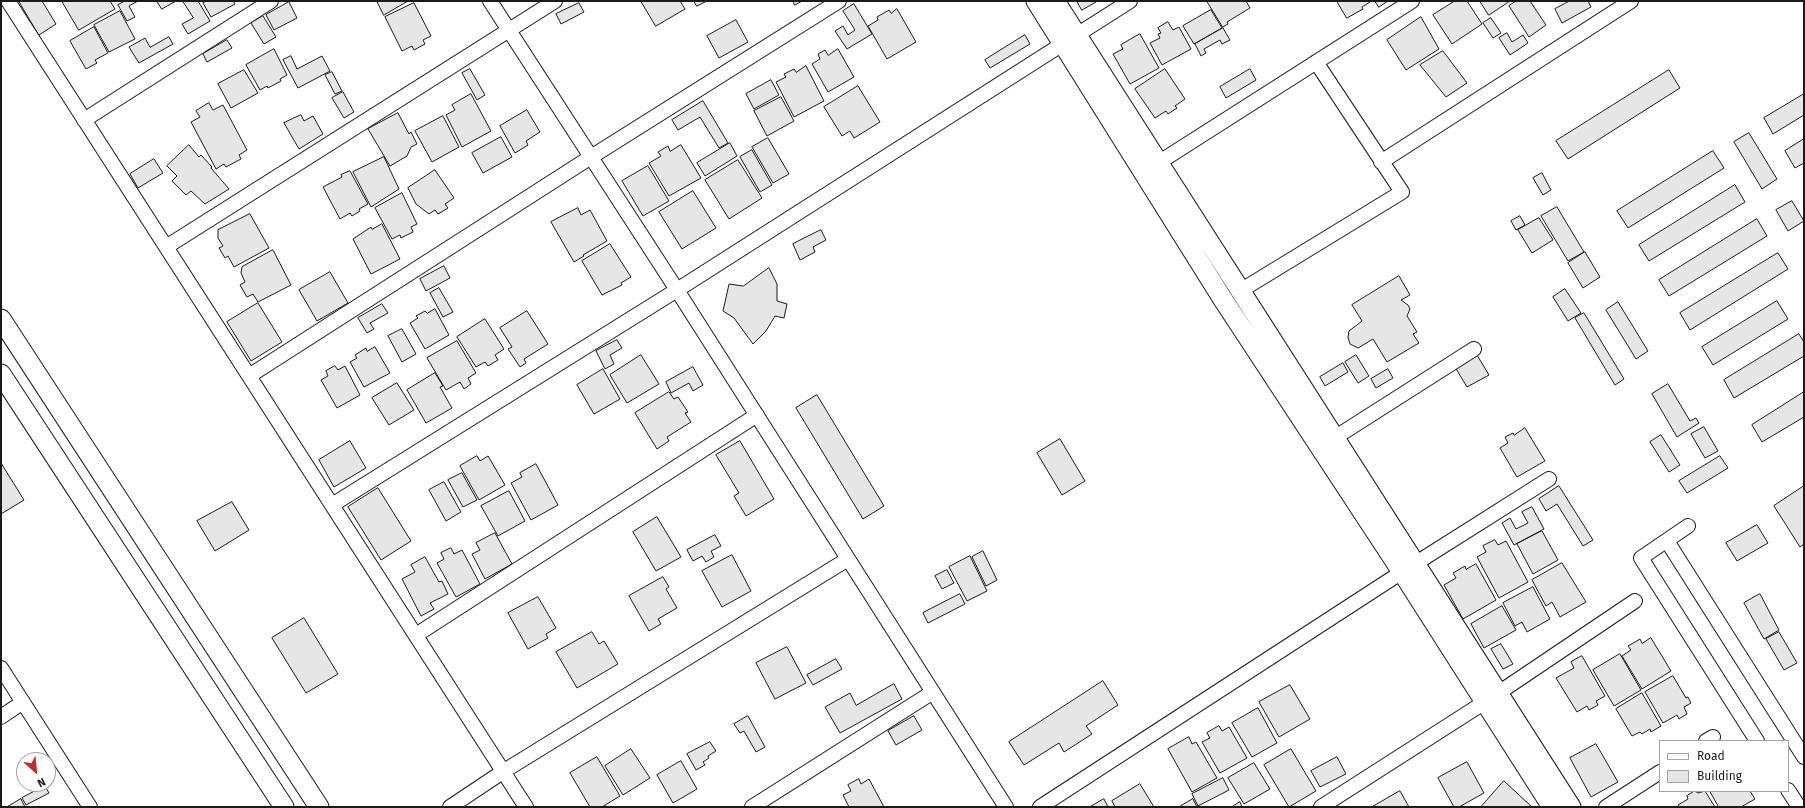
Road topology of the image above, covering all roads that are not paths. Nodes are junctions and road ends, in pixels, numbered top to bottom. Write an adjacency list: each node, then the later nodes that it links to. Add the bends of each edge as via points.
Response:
1 (8, 1): 14 (street)
2 (271, 1): 14 (street)
3 (490, 1): 11 (street)
4 (555, 1): 11 (street)
5 (839, 1): 15 (street)
6 (1036, 1): 12 (main road)
7 (1055, 1): 12 (main road)
8 (1130, 1): 12 (street)
9 (1412, 1): 13 (street)
10 (1631, 1): 16 (street)
11 (509, 30): 15 (street); 18 (street)
12 (1070, 39): 17 (main road); 19 (street); 26 (main road, via 1222,298)
13 (1316, 62): 16 (street); 17 (street)
14 (84, 120): 18 (street)
15 (591, 157): 19 (street); 24 (street)
16 (1382, 162): 20 (street, via 1402,192)
17 (1158, 163): 20 (main road)
18 (166, 247): 24 (street)
19 (677, 290): 25 (street); 28 (street)
20 (1240, 291): 26 (main road)
21 (1, 319): 47 (main road)
22 (1474, 349): 26 (street)
23 (1, 374): 46 (main road)
24 (249, 376): 28 (street)
25 (756, 415): 31 (street); 34 (street)
26 (1327, 442): 32 (main road)
27 (1549, 479): 32 (street)
28 (332, 505): 34 (street)
29 (1688, 526): 30 (street)
30 (1667, 541): 40 (street, via 1641,558); 41 (street)
31 (848, 559): 36 (street); 42 (street)
32 (1408, 567): 37 (main road); 52 (street)
33 (1635, 601): 37 (street)
34 (416, 635): 42 (street)
35 (1, 668): 38 (street)
36 (933, 692): 50 (street); 51 (street)
37 (1492, 697): 53 (street); 54 (main road); 55 (main road)
38 (23, 702): 39 (street); 45 (street)
39 (1, 717)
40 (1756, 740)
41 (1804, 757)
42 (504, 772): 48 (street); 49 (street)
43 (1659, 773): 56 (street)
44 (1789, 792): 57 (street)
45 (90, 807)
46 (284, 807)
47 (319, 807)
48 (450, 807)
49 (526, 807)
50 (752, 807)
51 (1006, 807)
52 (1040, 807)
53 (1321, 807)
54 (1552, 807)
55 (1571, 807)
56 (1606, 807)
57 (1799, 807)

